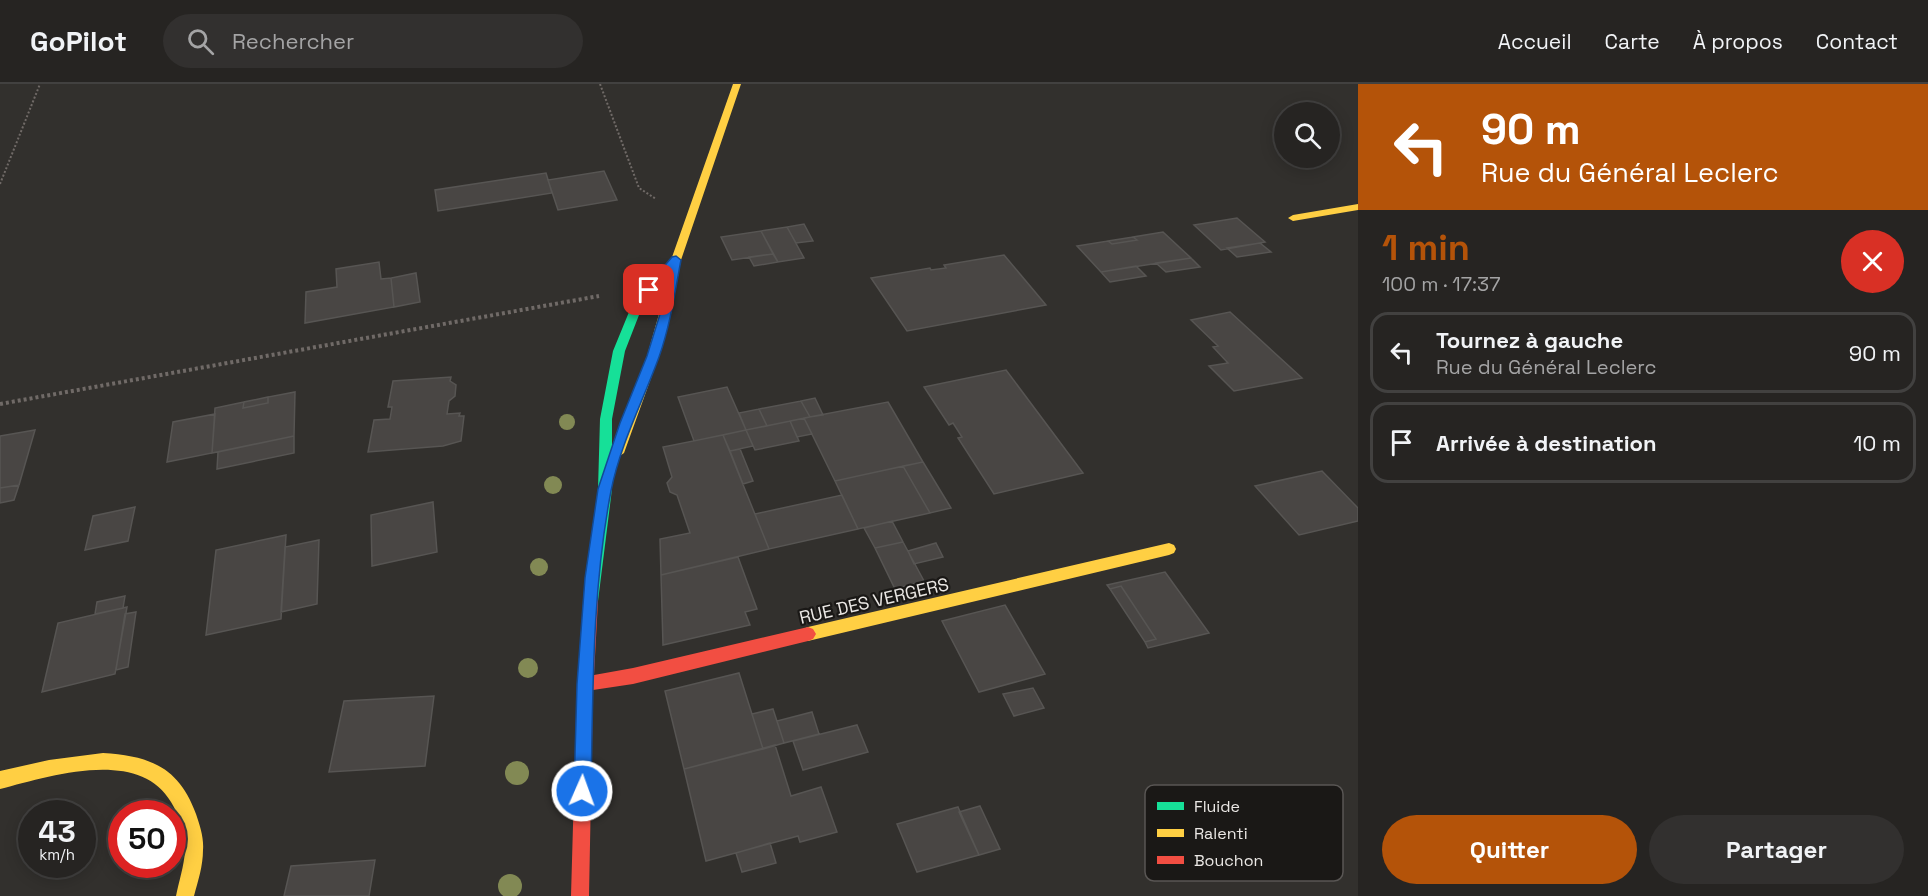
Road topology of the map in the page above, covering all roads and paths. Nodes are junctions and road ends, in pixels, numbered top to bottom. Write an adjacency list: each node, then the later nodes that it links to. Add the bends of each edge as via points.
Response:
1 (40, 84): 4 (path)
2 (600, 84): 6 (path, via 639,188 665,206)
3 (737, 84): 6 (main road)
4 (0, 184)
5 (1358, 207): 7 (main road)
6 (692, 217): 8 (main road)
7 (1293, 218)
8 (676, 260): 9 (main road); 11 (main road, via 653,356)
9 (649, 290): 10 (path); 11 (main road, via 633,315 619,351 606,419)
10 (0, 404)
11 (605, 489): 13 (main road)
12 (1170, 549): 13 (main road, RUE DES VERGERS)
13 (585, 684): 16 (main road)
14 (0, 780): 15 (main road, via 100,760 141,764 169,779 186,805 194,849)
15 (185, 896)
16 (580, 896)

